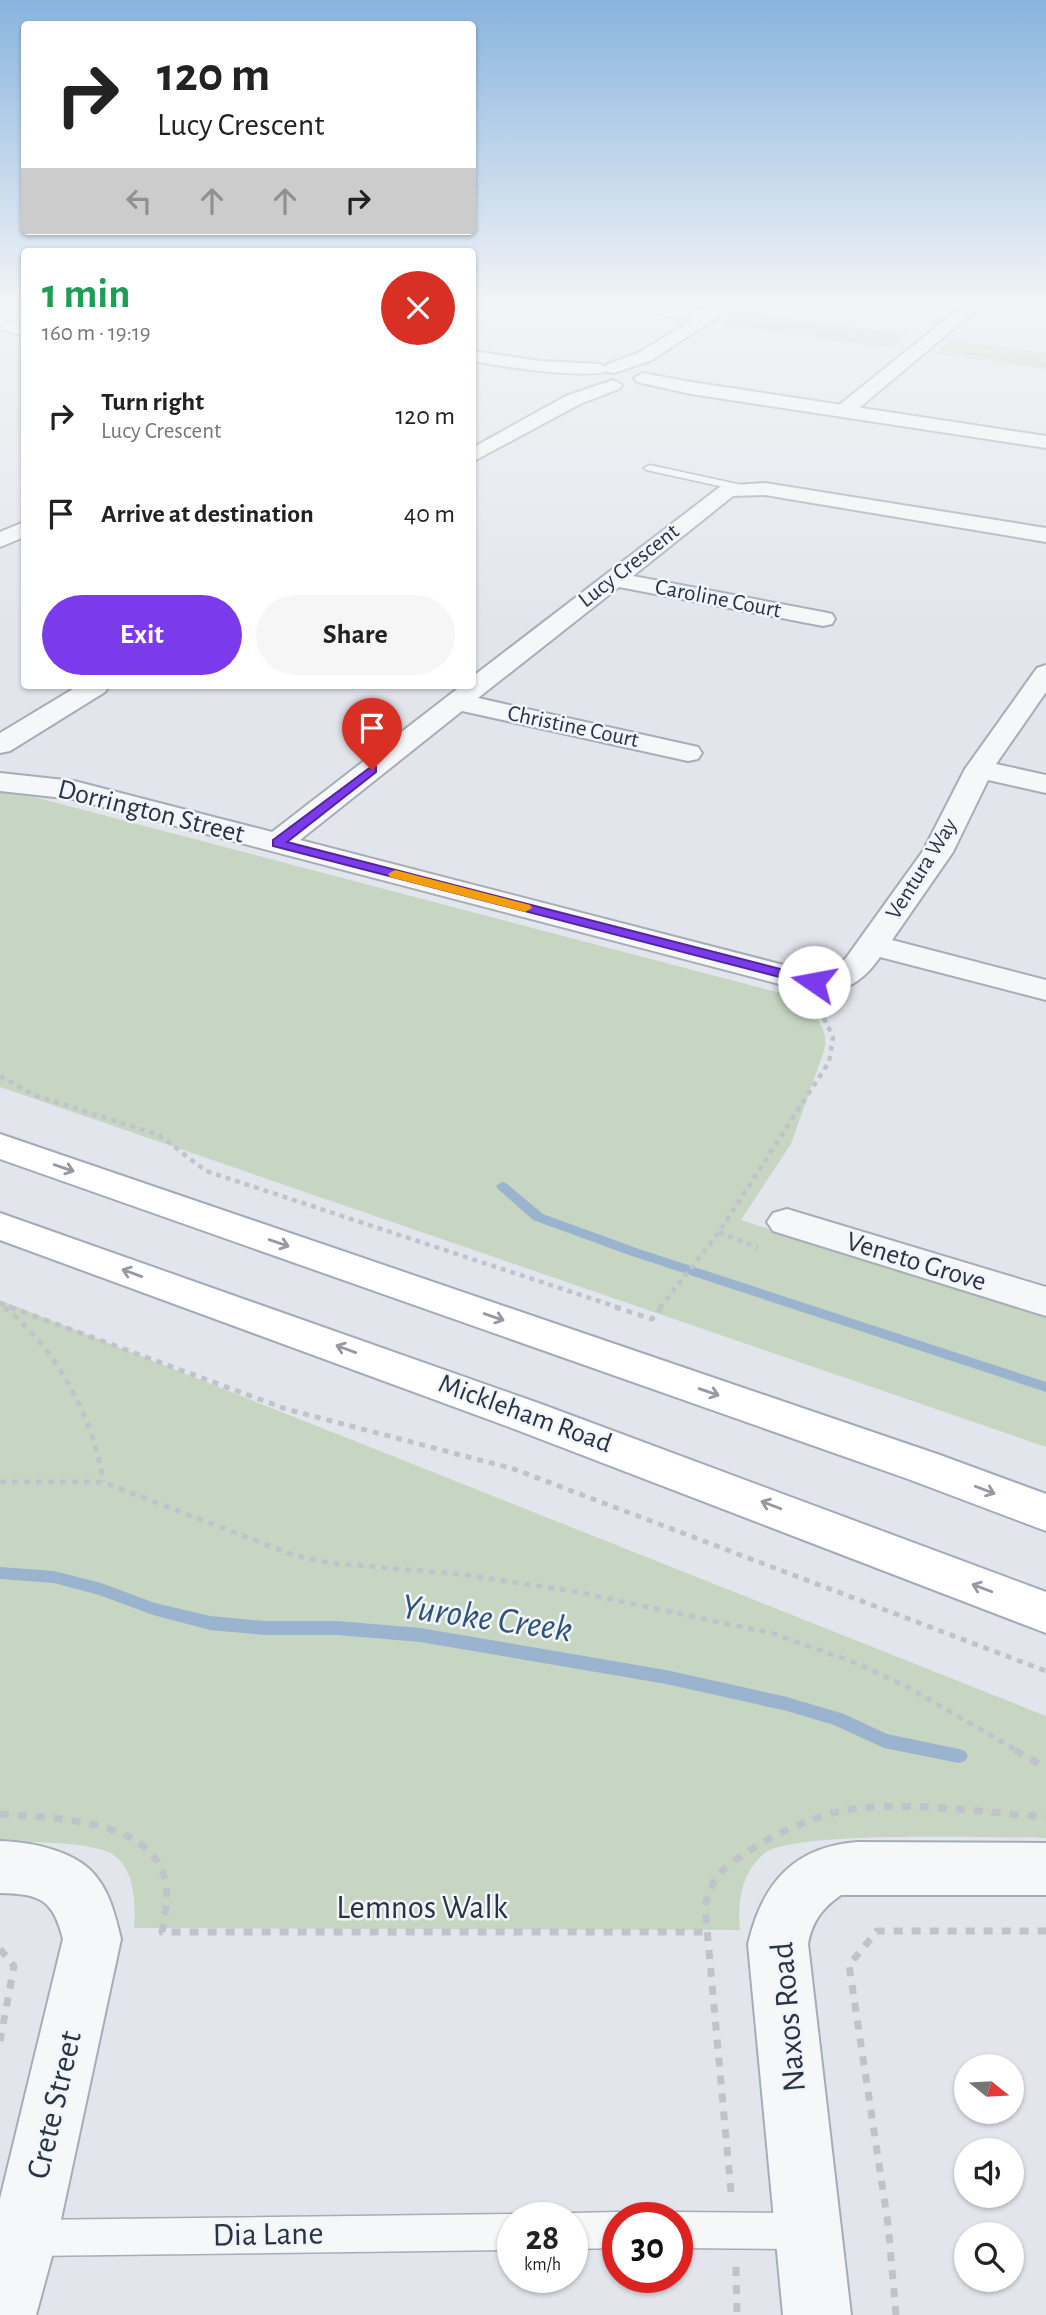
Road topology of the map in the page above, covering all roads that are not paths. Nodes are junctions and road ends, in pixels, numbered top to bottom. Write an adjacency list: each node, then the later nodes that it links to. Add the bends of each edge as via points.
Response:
1 (553, 411): 5 (street)
2 (852, 411): 4 (street)
3 (476, 439): 5 (street)
4 (1046, 440)
5 (496, 442): 6 (street)
6 (476, 454)
7 (650, 468): 8 (lane)
8 (743, 488): 10 (street); 12 (street, Lucy Crescent, via 723,492)
9 (21, 530): 11 (street)
10 (1046, 535)
11 (0, 540)
12 (613, 579): 13 (street, Caroline Court); 15 (street, Lucy Crescent)
13 (823, 619)
14 (1046, 673): 21 (street, Ventura Way)
15 (476, 688)
16 (91, 689): 19 (street)
17 (474, 689): 18 (street, Lucy Crescent)
18 (458, 702): 20 (street, Christine Court); 24 (street, Lucy Crescent)
19 (0, 745)
20 (688, 753)
21 (979, 769): 23 (street); 25 (street, Ventura Way, via 948,834)
22 (0, 782): 24 (street, Dorrington Street, via 74,790)
23 (1046, 784)
24 (277, 843): 26 (street, Dorrington Street)
25 (873, 945): 26 (street, Ventura Way, via 843,978 814,982); 27 (street)
26 (789, 977)
27 (1046, 990)
28 (0, 1146): 32 (main road, one-way to 32, via 924,1466)
29 (787, 1222): 31 (street, Veneto Grove)
30 (0, 1226): 33 (main road, Mickleham Road, one-way to 30, via 411,1372)
31 (1046, 1302)
32 (1046, 1513)
33 (1046, 1613)
34 (0, 1867): 39 (street, Crete Street, via 40,1873 62,1882 76,1894 85,1911 92,1939)
35 (1046, 1869): 38 (street, Naxos Road, via 830,1871 795,1900 782,1920 778,1944)
36 (693, 2230): 38 (lane)
37 (497, 2232): 39 (lane, Dia Lane)
38 (810, 2232): 41 (street, Naxos Road)
39 (24, 2238): 40 (street, Crete Street)
40 (2, 2315)
41 (817, 2315)

